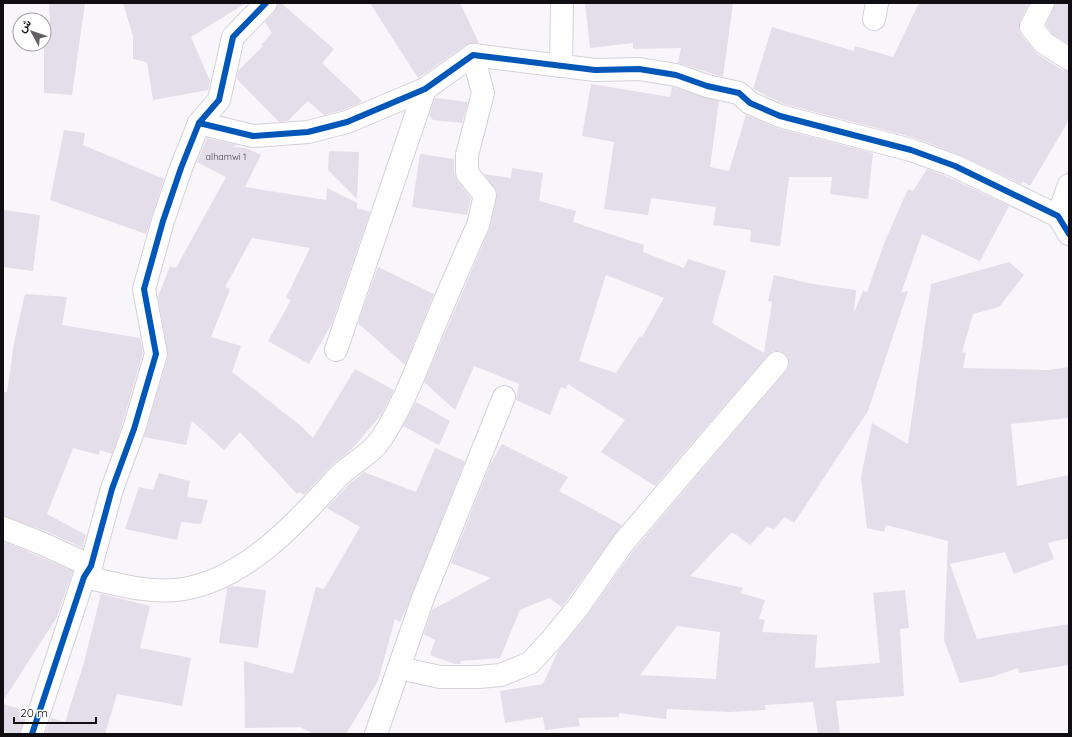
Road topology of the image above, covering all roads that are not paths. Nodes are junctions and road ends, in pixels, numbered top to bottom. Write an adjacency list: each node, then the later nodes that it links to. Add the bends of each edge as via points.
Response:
1 (266, 3): 8 (street, via 233,37 219,100)
2 (562, 3): 6 (street)
3 (1043, 3): 5 (street, via 1032,27 1044,44)
4 (474, 55): 6 (street); 7 (street); 15 (street, via 483,93 467,155 467,173 485,195 478,225 405,398 381,441 358,462 341,473 258,555 213,582 176,590 159,590 130,587)
5 (1069, 59)
6 (561, 66): 10 (street, via 595,70 639,69 739,93 750,103 780,116 911,150 955,166)
7 (425, 89): 8 (street, via 347,122 308,132 253,136); 11 (street)
8 (200, 123): 15 (street, via 163,221 144,289 156,354)
9 (1069, 185): 10 (street)
10 (1064, 225)
11 (336, 350)
12 (777, 364): 16 (street, via 623,543 579,606 530,663 501,675 479,677 440,677)
13 (504, 397): 16 (street, via 423,598)
14 (3, 528): 15 (street, via 43,544)
15 (87, 571): 17 (street)
16 (399, 668): 18 (street)
17 (32, 734)
18 (376, 734)

